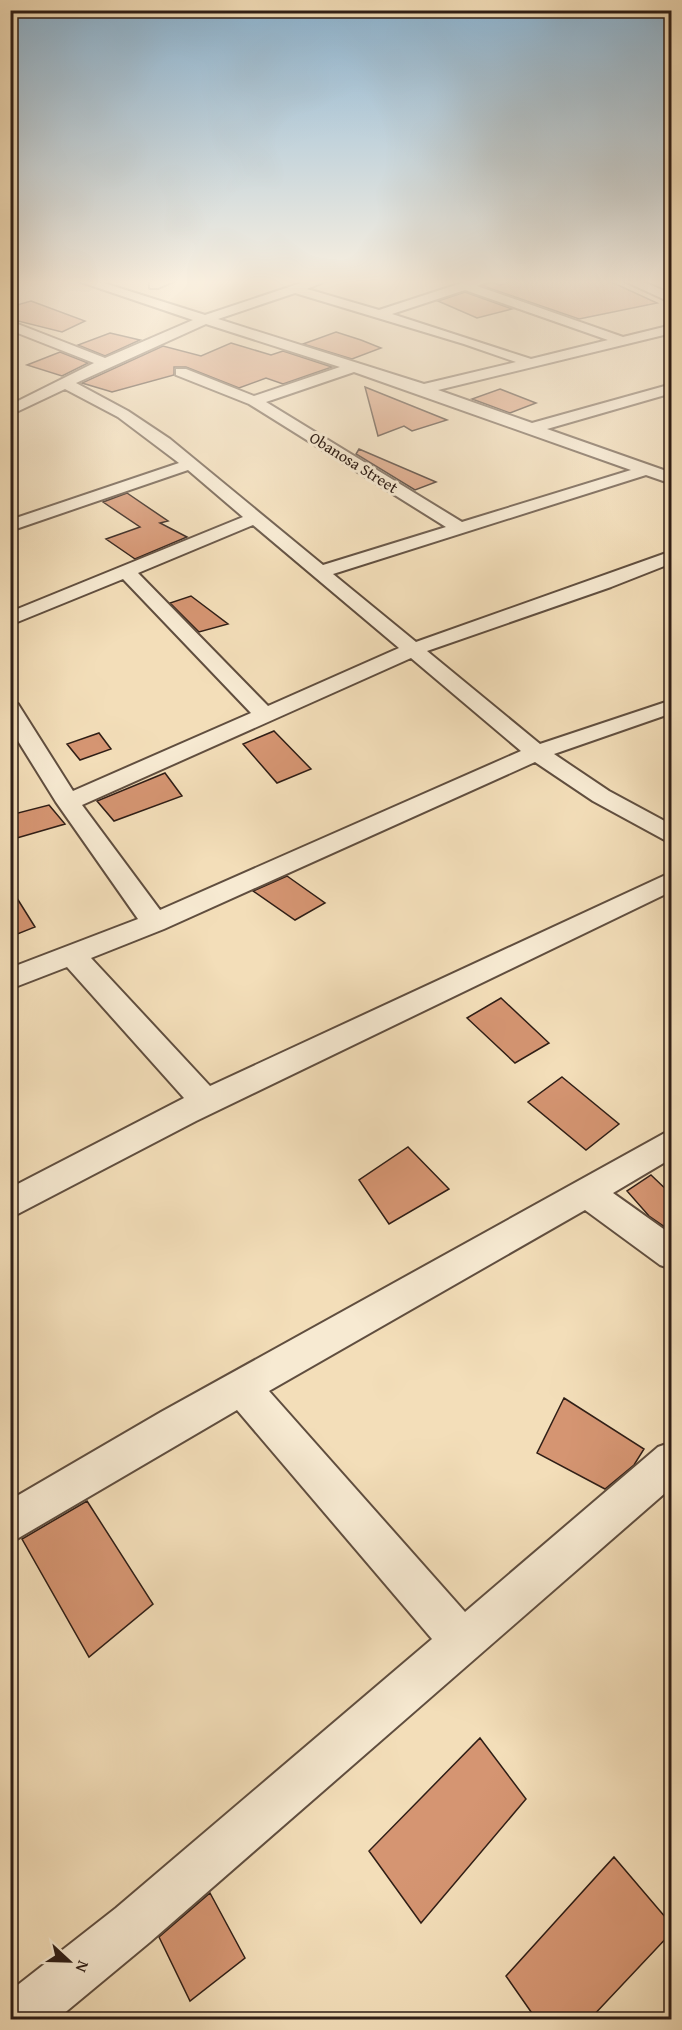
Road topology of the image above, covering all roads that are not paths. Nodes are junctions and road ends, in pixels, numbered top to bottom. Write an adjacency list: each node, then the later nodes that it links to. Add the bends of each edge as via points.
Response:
1 (82, 375): 6 (street)
2 (188, 375): 10 (street, Obanosa Street)
3 (331, 375): 10 (street)
4 (378, 375): 8 (street)
5 (482, 375): 8 (street)
6 (65, 383): 12 (street); 14 (street, via 123,414)
7 (672, 388): 9 (street)
8 (423, 389): 13 (street)
9 (651, 394): 11 (street); 13 (street)
10 (254, 401): 19 (street, Obanosa Street)
11 (672, 401)
12 (10, 411)
13 (532, 428): 15 (street)
14 (191, 464): 17 (street); 18 (street)
15 (646, 470): 16 (street); 19 (street)
16 (672, 479)
17 (254, 519): 21 (street); 22 (street)
18 (10, 526)
19 (460, 528): 22 (street)
20 (672, 556): 24 (street)
21 (127, 572): 23 (street); 27 (street)
22 (319, 572): 24 (street)
23 (10, 619)
24 (414, 649): 27 (street); 28 (street)
25 (672, 706): 28 (street)
26 (10, 709): 29 (street)
27 (265, 715): 29 (street)
28 (537, 753): 30 (street, via 601,796); 32 (street)
29 (68, 802): 32 (street)
30 (672, 836)
31 (672, 880): 35 (street)
32 (155, 923): 33 (street)
33 (72, 955): 34 (street); 35 (street)
34 (10, 979)
35 (206, 1102): 38 (street)
36 (672, 1142): 37 (street)
37 (587, 1193): 39 (street); 40 (street)
38 (10, 1204)
39 (672, 1254)
40 (241, 1387): 42 (street); 43 (street)
41 (672, 1461): 43 (street)
42 (10, 1523)
43 (462, 1641): 44 (street, via 133,1925)
44 (15, 2019)

